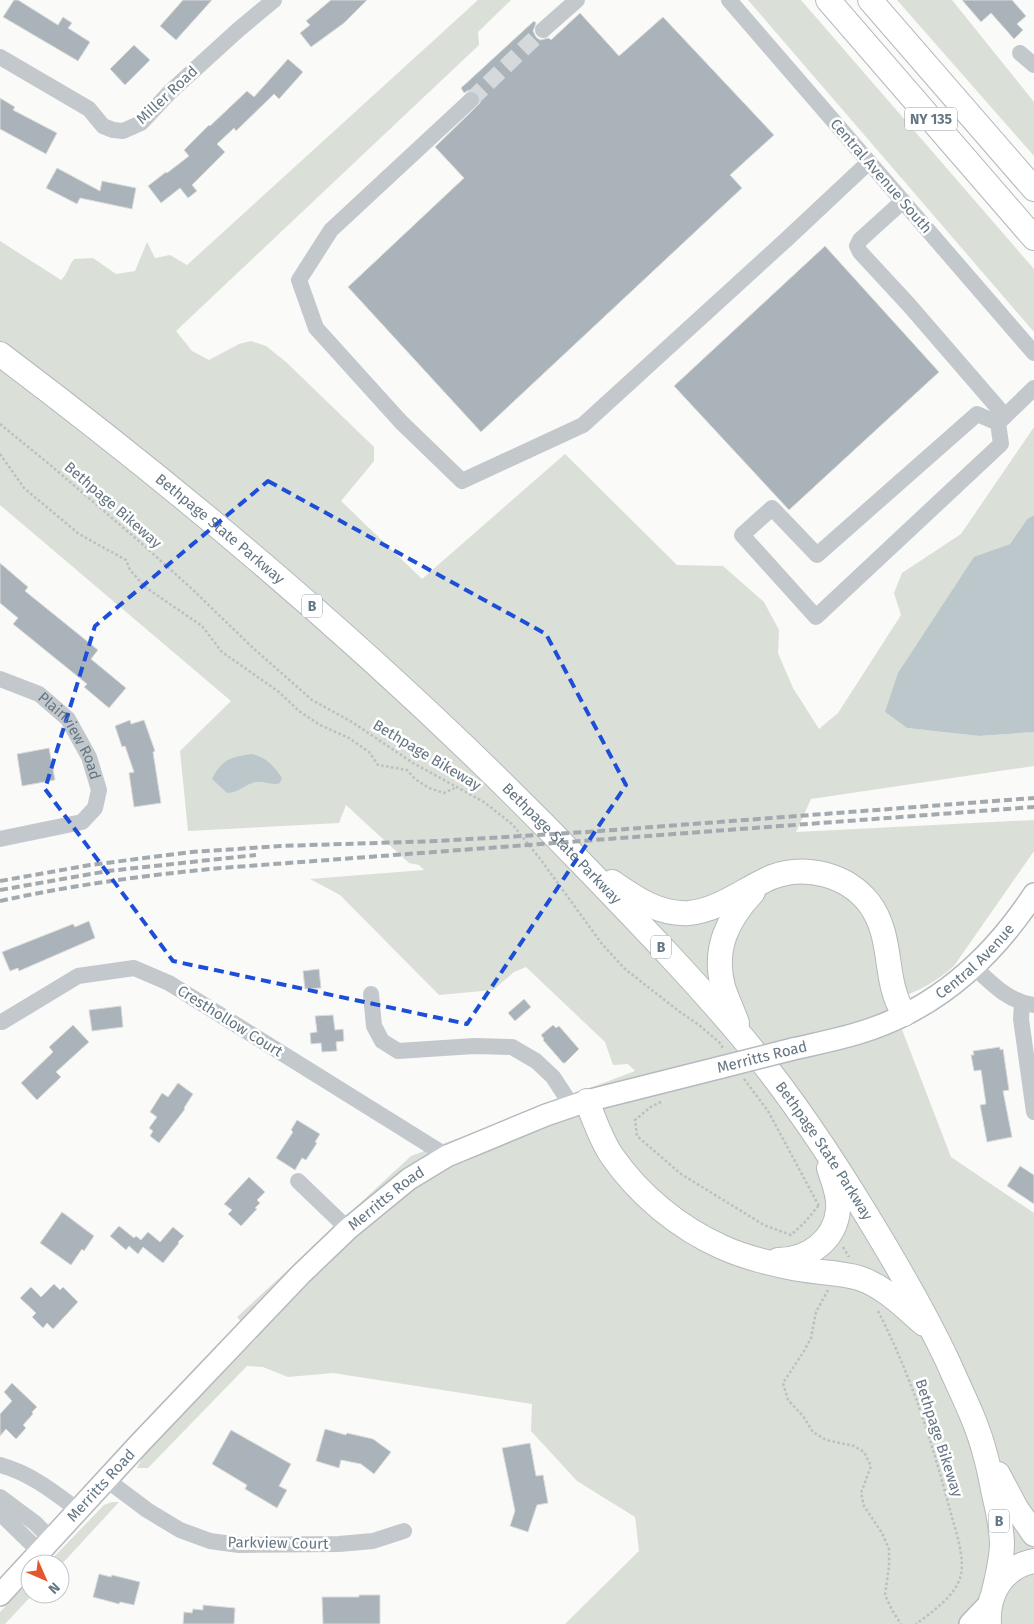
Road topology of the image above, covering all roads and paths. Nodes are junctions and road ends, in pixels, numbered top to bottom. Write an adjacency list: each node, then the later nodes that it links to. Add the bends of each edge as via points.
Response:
1 (274, 0): 8 (street, Miller Road, via 170,92 141,123 123,131 103,126 89,109)
2 (577, 0): 6 (street)
3 (729, 0): 11 (street, Central Avenue South)
4 (828, 0): 14 (highway, NY 135)
5 (870, 0): 12 (highway, NY 135)
6 (543, 30)
7 (1020, 53): 9 (street)
8 (0, 57)
9 (1034, 65)
10 (471, 100): 11 (street, via 332,230 299,280 316,328 401,422 462,481 582,424)
11 (869, 162): 13 (street, Central Avenue South)
12 (1034, 189)
13 (903, 201): 15 (street, Central Avenue South); 18 (street, via 860,240 860,252 909,305)
14 (1034, 238)
15 (1034, 353)
16 (0, 354): 24 (highway, Bethpage State Parkway / B, via 133,456 282,579 449,732)
17 (1034, 388): 18 (street)
18 (1002, 419): 18 (street, via 977,414 817,555 772,508 742,535 816,618 1001,444)
19 (0, 424): 22 (path, Bethpage Bikeway, via 140,542 312,700)
20 (0, 454): 22 (path, via 24,488 79,534 126,560 145,587 202,626 222,652 299,710 320,725 349,738 369,752 378,765 407,770 429,788 444,793)
21 (0, 679): 23 (street, Plainview Road, via 39,694 68,719 89,757 99,790 95,808 82,822)
22 (457, 788): 32 (path, Bethpage Bikeway, via 484,802 512,824 602,944 625,969 699,1025)
23 (0, 839)
24 (576, 858): 25 (highway, via 639,900 676,912 712,908); 32 (highway, Bethpage State Parkway / B, via 687,974)
25 (761, 883): 30 (highway, via 781,874 811,872 835,878 858,892 882,926 893,989); 32 (highway, via 729,923 721,948)
26 (1034, 894): 27 (main road, Central Avenue, via 1003,936)
27 (974, 967): 29 (street, via 993,986); 30 (main road, Central Avenue, via 937,996)
28 (371, 994): 34 (street, via 374,1026 382,1041 398,1051 512,1047 536,1060)
29 (1028, 1004): 35 (street, via 1021,1019)
30 (904, 1014): 32 (main road, Merritts Road, bridge, via 871,1030 793,1049)
31 (2, 1022): 37 (street, Cresthollow Court, via 78,976 134,968 169,983)
32 (732, 1057): 33 (path, Bethpage Bikeway, via 768,1111 819,1205 791,1235 764,1225 681,1174 637,1136 635,1120); 34 (main road, Merritts Road); 36 (highway, Bethpage State Parkway / B, via 780,1085)
33 (668, 1098)
34 (579, 1103): 37 (main road, Merritts Road); 40 (highway, via 599,1130 611,1155 658,1206 690,1231 724,1248)
35 (1034, 1112)
36 (824, 1147): 40 (highway, via 838,1201 833,1229 820,1245 800,1257); 44 (highway, Bethpage State Parkway / B)
37 (447, 1156): 39 (main road, Merritts Road, via 409,1179)
38 (298, 1181): 39 (street)
39 (348, 1229): 47 (main road, Merritts Road, via 301,1274)
40 (762, 1260): 41 (highway, via 789,1268)
41 (842, 1263): 42 (highway); 42 (path); 57 (path, via 816,1312 811,1338 783,1384 788,1400 813,1432 826,1440 854,1446 864,1452 871,1466 861,1493 864,1506 889,1549 885,1595)
42 (860, 1278): 44 (highway, via 890,1295)
43 (878, 1310): 58 (path, Bethpage Bikeway, via 934,1451 962,1563 960,1578 946,1600)
44 (935, 1333): 45 (highway, Bethpage State Parkway / B)
45 (985, 1451): 52 (highway, Bethpage State Parkway / B); 56 (highway, Bethpage State Parkway / B, via 1002,1543)
46 (0, 1465): 49 (street, via 36,1479)
47 (108, 1480): 49 (main road, Merritts Road); 51 (street, Parkview Court, via 180,1530 239,1545 373,1541)
48 (0, 1497): 53 (street, via 35,1523)
49 (79, 1511): 53 (main road, Merritts Road)
50 (0, 1513): 53 (street)
51 (404, 1530)
52 (1034, 1534)
53 (46, 1546): 55 (main road, Merritts Road)
54 (1034, 1560): 56 (highway, via 1012,1570 999,1583)
55 (0, 1595)
56 (991, 1606): 59 (main road)
57 (901, 1624)
58 (916, 1624)
59 (970, 1624)

